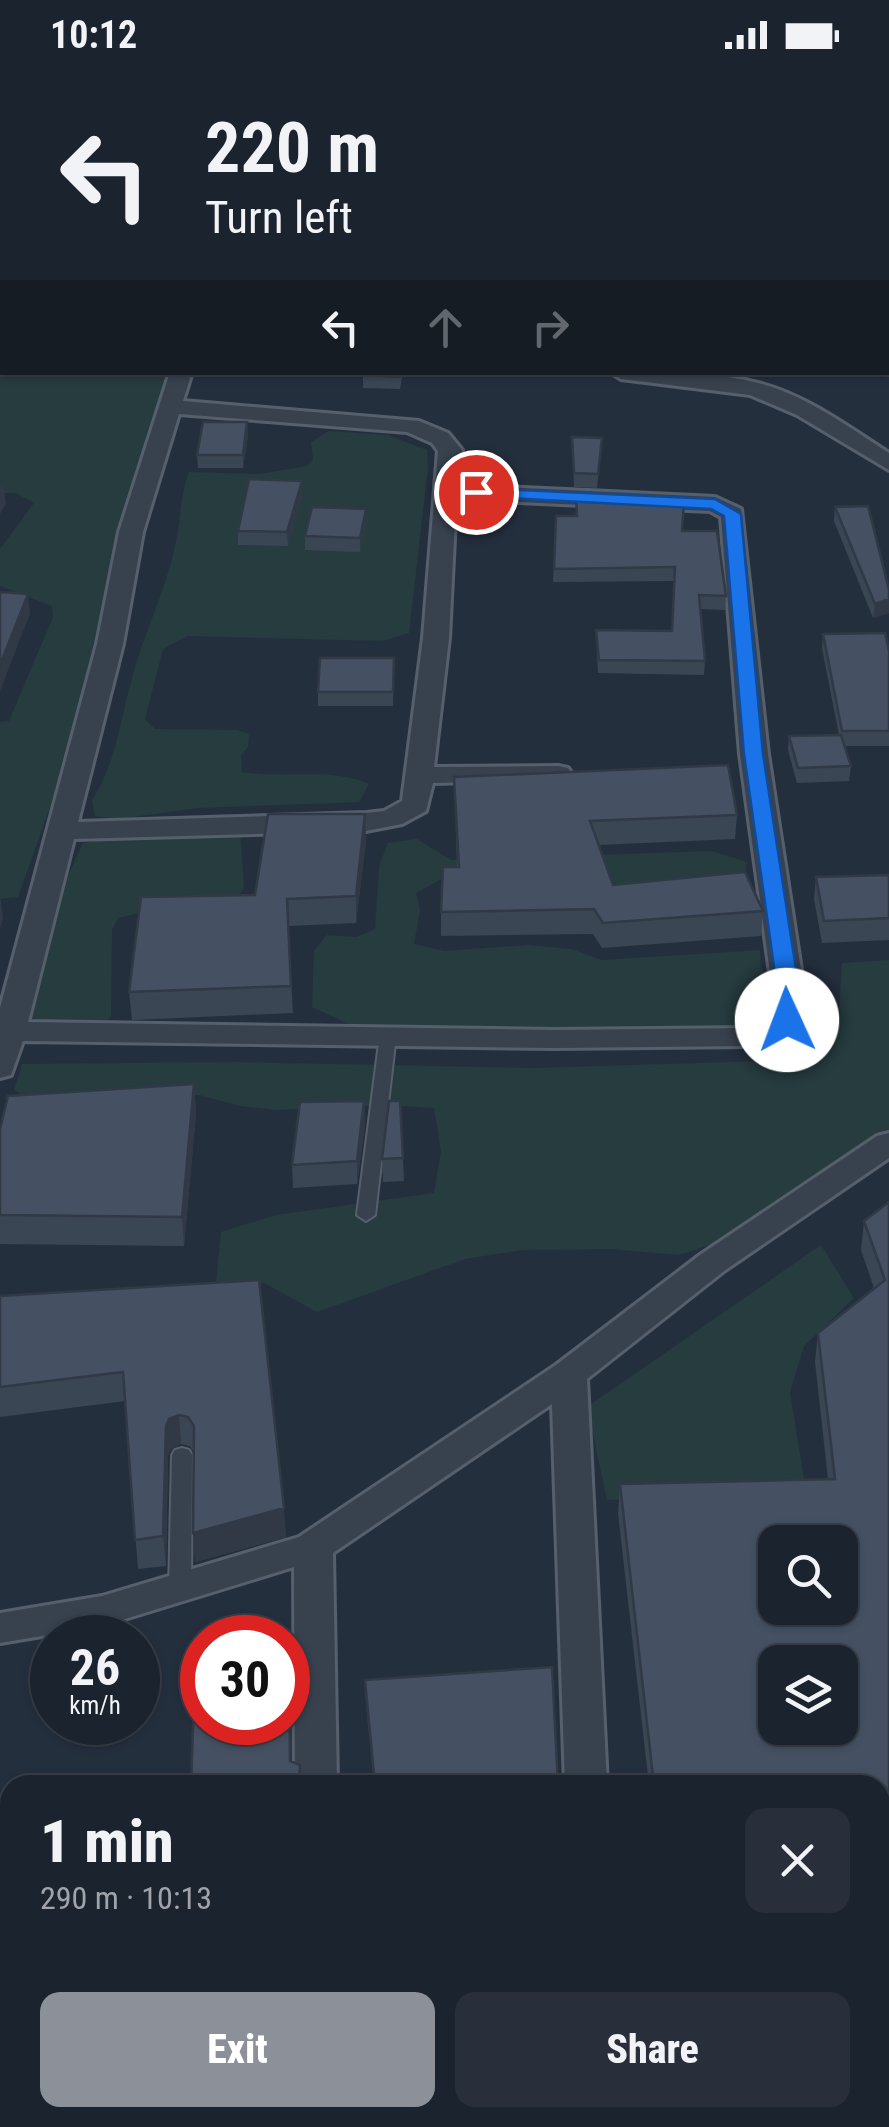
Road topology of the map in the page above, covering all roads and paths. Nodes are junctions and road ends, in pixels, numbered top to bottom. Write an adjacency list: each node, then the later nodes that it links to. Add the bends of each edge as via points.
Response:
1 (180, 375): 4 (street)
2 (671, 375): 3 (street)
3 (755, 380): 5 (street)
4 (171, 407): 6 (street, via 411,426 450,450); 9 (street, via 131,532)
5 (889, 463)
6 (444, 491): 7 (street); 11 (street, via 715,504 729,510 747,773 790,1002 787,1020 775,1031 732,1038)
7 (421, 774): 8 (street); 9 (street, via 416,804 392,818)
8 (579, 774)
9 (63, 831): 10 (street)
10 (12, 1030): 11 (street); 12 (street)
11 (388, 1036): 14 (lane)
12 (0, 1068)
13 (889, 1143): 15 (street, via 712,1263)
14 (366, 1215)
15 (569, 1374): 17 (street); 21 (street)
16 (182, 1456): 18 (lane)
17 (312, 1547): 18 (street); 20 (street)
18 (180, 1591): 19 (street)
19 (0, 1628)
20 (316, 1775)
21 (586, 1775)

